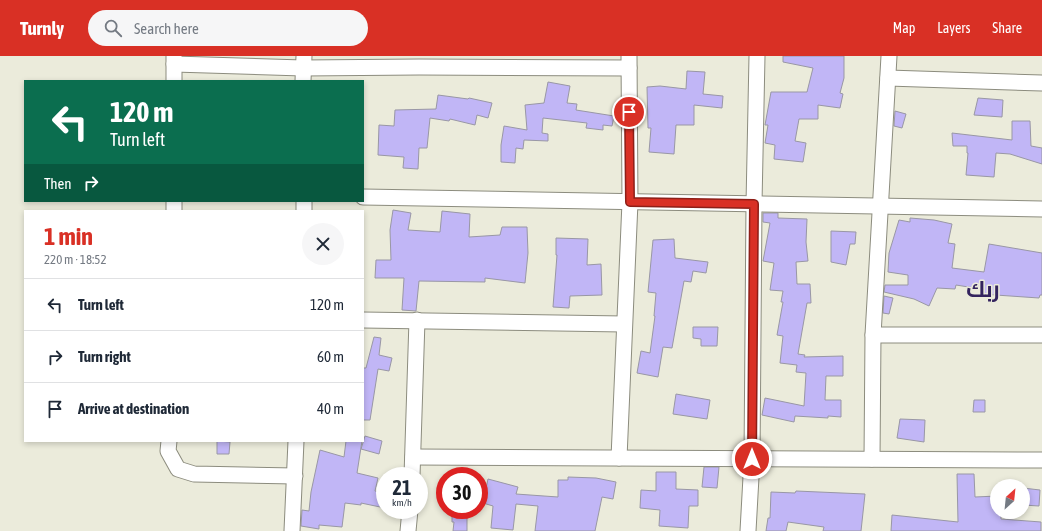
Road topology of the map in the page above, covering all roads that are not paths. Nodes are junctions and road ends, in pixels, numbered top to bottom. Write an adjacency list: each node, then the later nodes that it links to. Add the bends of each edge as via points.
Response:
1 (757, 56): 12 (street)
2 (889, 56): 7 (street)
3 (174, 60): 6 (street); 8 (street)
4 (419, 61): 5 (street); 6 (street)
5 (629, 62): 11 (street)
6 (304, 68)
7 (888, 78): 9 (street); 13 (street)
8 (174, 80)
9 (1042, 83)
10 (364, 197): 11 (street)
11 (630, 202): 12 (street); 17 (street)
12 (754, 204): 13 (street); 24 (street)
13 (879, 206): 14 (street); 19 (street)
14 (1042, 209)
15 (364, 320): 16 (street)
16 (418, 320): 17 (street); 22 (street)
17 (624, 324): 23 (street)
18 (1042, 334): 19 (street)
19 (872, 335): 25 (street)
20 (169, 442): 28 (street, via 168,451 178,469 194,474)
21 (296, 442): 28 (street)
22 (413, 457): 23 (street); 27 (street)
23 (619, 458): 24 (street)
24 (752, 459): 25 (street); 32 (street)
25 (872, 459): 26 (street)
26 (1042, 460)
27 (412, 467)
28 (295, 476): 30 (street)
29 (409, 519): 31 (street)
30 (292, 531)
31 (408, 531)
32 (748, 531)

